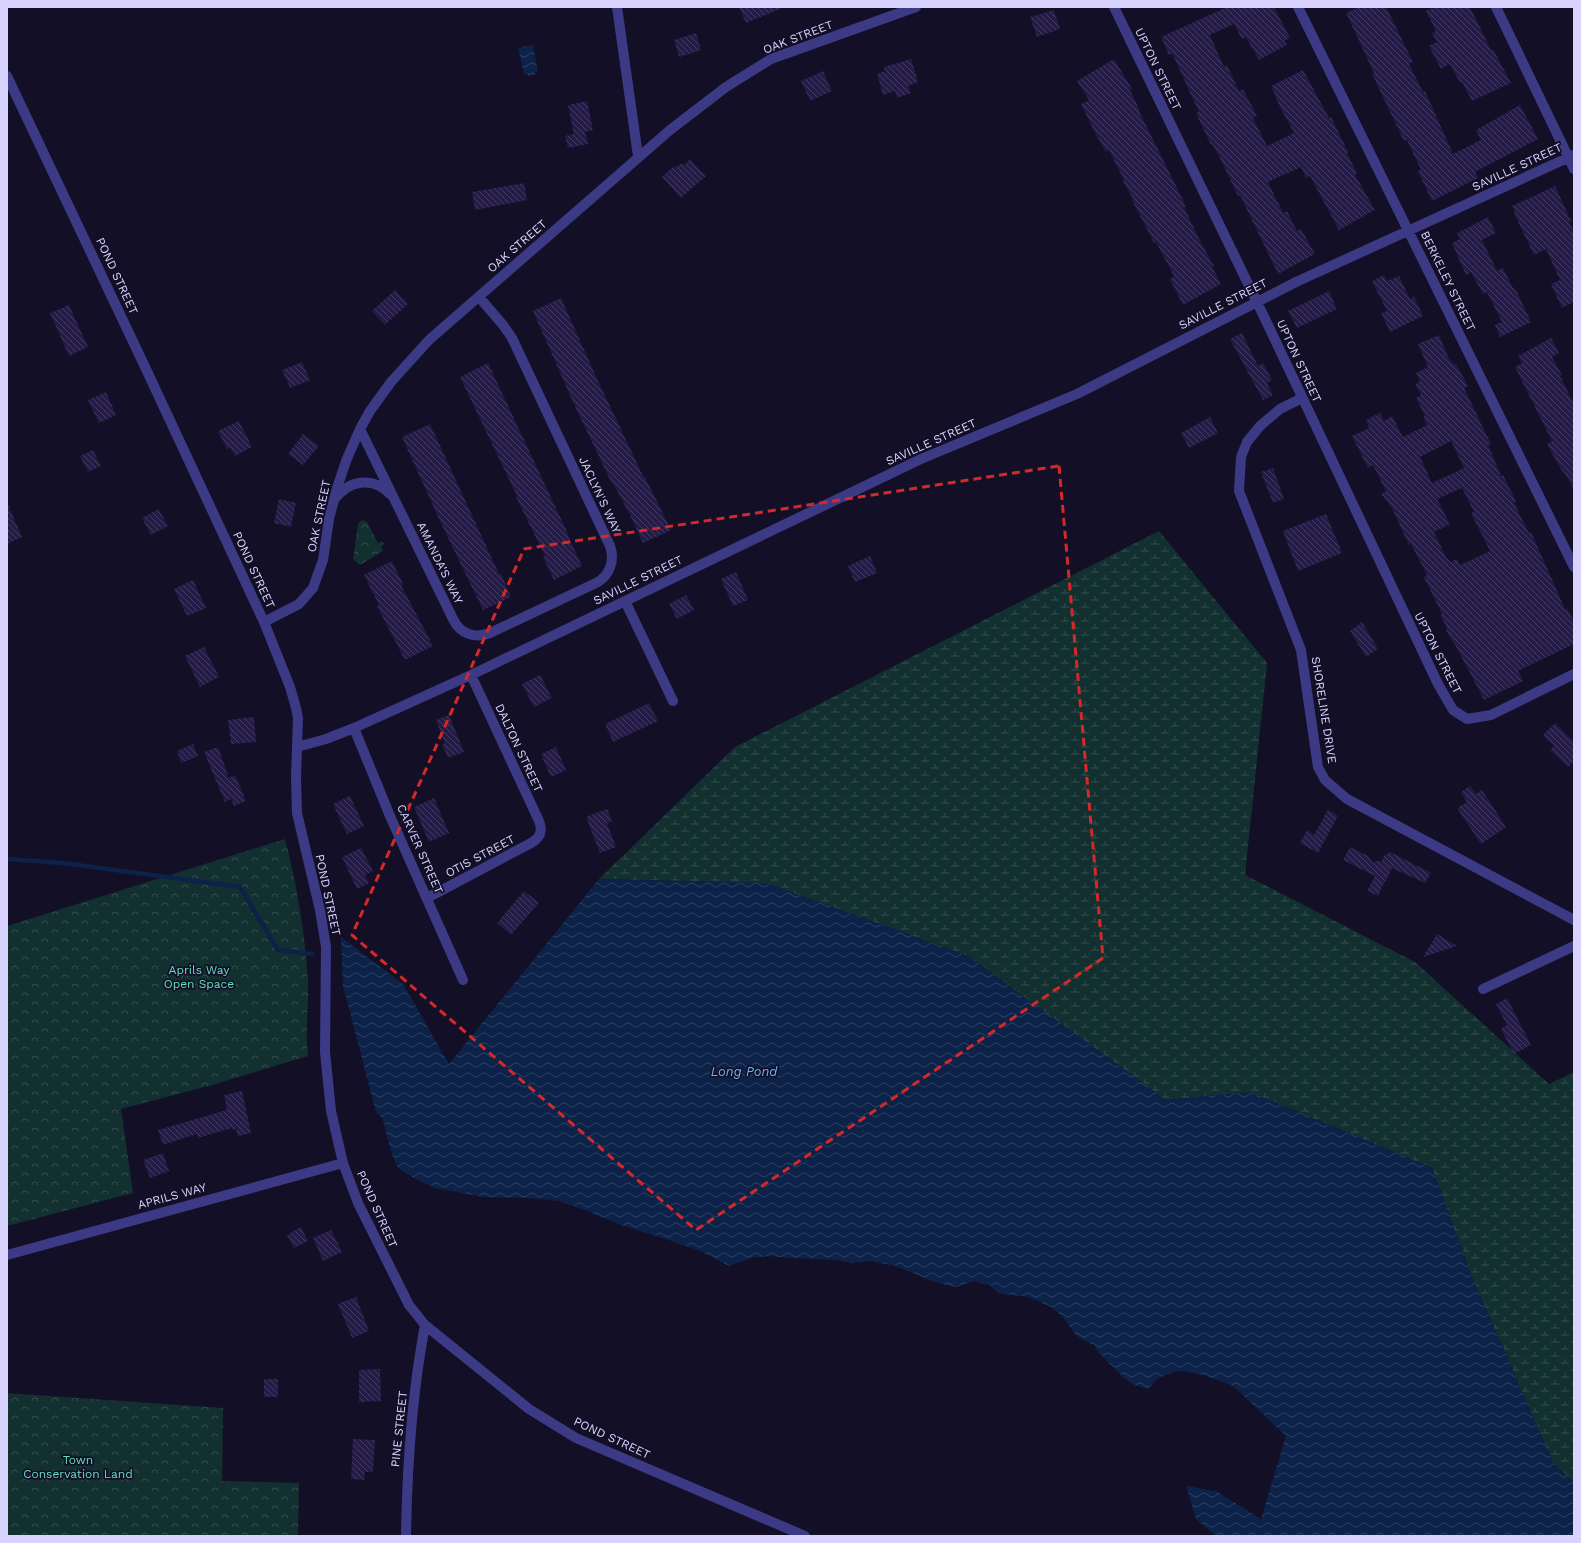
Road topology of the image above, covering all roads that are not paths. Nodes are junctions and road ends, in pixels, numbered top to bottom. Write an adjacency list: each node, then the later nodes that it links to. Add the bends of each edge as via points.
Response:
1 (617, 7): 7 (street)
2 (916, 7): 7 (street, OAK STREET, via 771,59 726,87)
3 (1114, 7): 12 (street, UPTON STREET)
4 (1298, 7): 10 (street, BERKELEY STREET)
5 (1496, 7): 8 (street)
6 (7, 76): 19 (street, POND STREET)
7 (638, 156): 11 (street, OAK STREET)
8 (1571, 157): 9 (street); 10 (street, SAVILLE STREET)
9 (1574, 169)
10 (1408, 231): 12 (street, SAVILLE STREET); 17 (street, BERKELEY STREET)
11 (479, 297): 14 (street, OAK STREET, via 429,340 404,367 370,411); 20 (street, JACLYN'S WAY, via 516,345 607,540 612,556 609,571 599,582 490,633 479,636)
12 (1257, 302): 13 (street, UPTON STREET); 18 (street, SAVILLE STREET, via 1077,394 921,459)
13 (1302, 398): 21 (street, UPTON STREET, via 1438,684 1453,710 1467,719 1491,714); 28 (street, SHORELINE DRIVE, via 1280,409 1246,442 1241,457 1239,491 1301,650 1318,767 1325,780 1347,799)
14 (360, 429): 15 (street, AMANDA'S WAY); 16 (street, OAK STREET)
15 (394, 499): 16 (street, AMANDA'S WAY, via 383,488 362,482 344,489); 20 (street, AMANDA'S WAY, via 454,623)
16 (332, 503): 19 (street, OAK STREET, via 323,560 313,588 299,604)
17 (1574, 567)
18 (625, 601): 22 (street, SAVILLE STREET); 23 (street)
19 (264, 622): 25 (street, POND STREET, via 296,708)
20 (468, 634)
21 (1574, 674)
22 (471, 675): 24 (street, SAVILLE STREET); 26 (street, DALTON STREET, via 539,821)
23 (673, 701)
24 (354, 728): 25 (street, SAVILLE STREET); 27 (street, CARVER STREET, via 387,809)
25 (297, 747): 32 (street, POND STREET, via 297,813 324,931 324,1052 331,1111)
26 (541, 832): 27 (street, OTIS STREET, via 531,843)
27 (428, 898): 30 (street, CARVER STREET)
28 (1574, 920)
29 (1574, 946): 31 (street)
30 (463, 980)
31 (1483, 989)
32 (343, 1163): 33 (street, APRILS WAY); 34 (street, POND STREET, via 358,1203 409,1305)
33 (7, 1255)
34 (425, 1325): 35 (street, PINE STREET, via 418,1365 407,1480); 36 (street, POND STREET, via 529,1408 576,1438)
35 (406, 1536)
36 (805, 1536)

